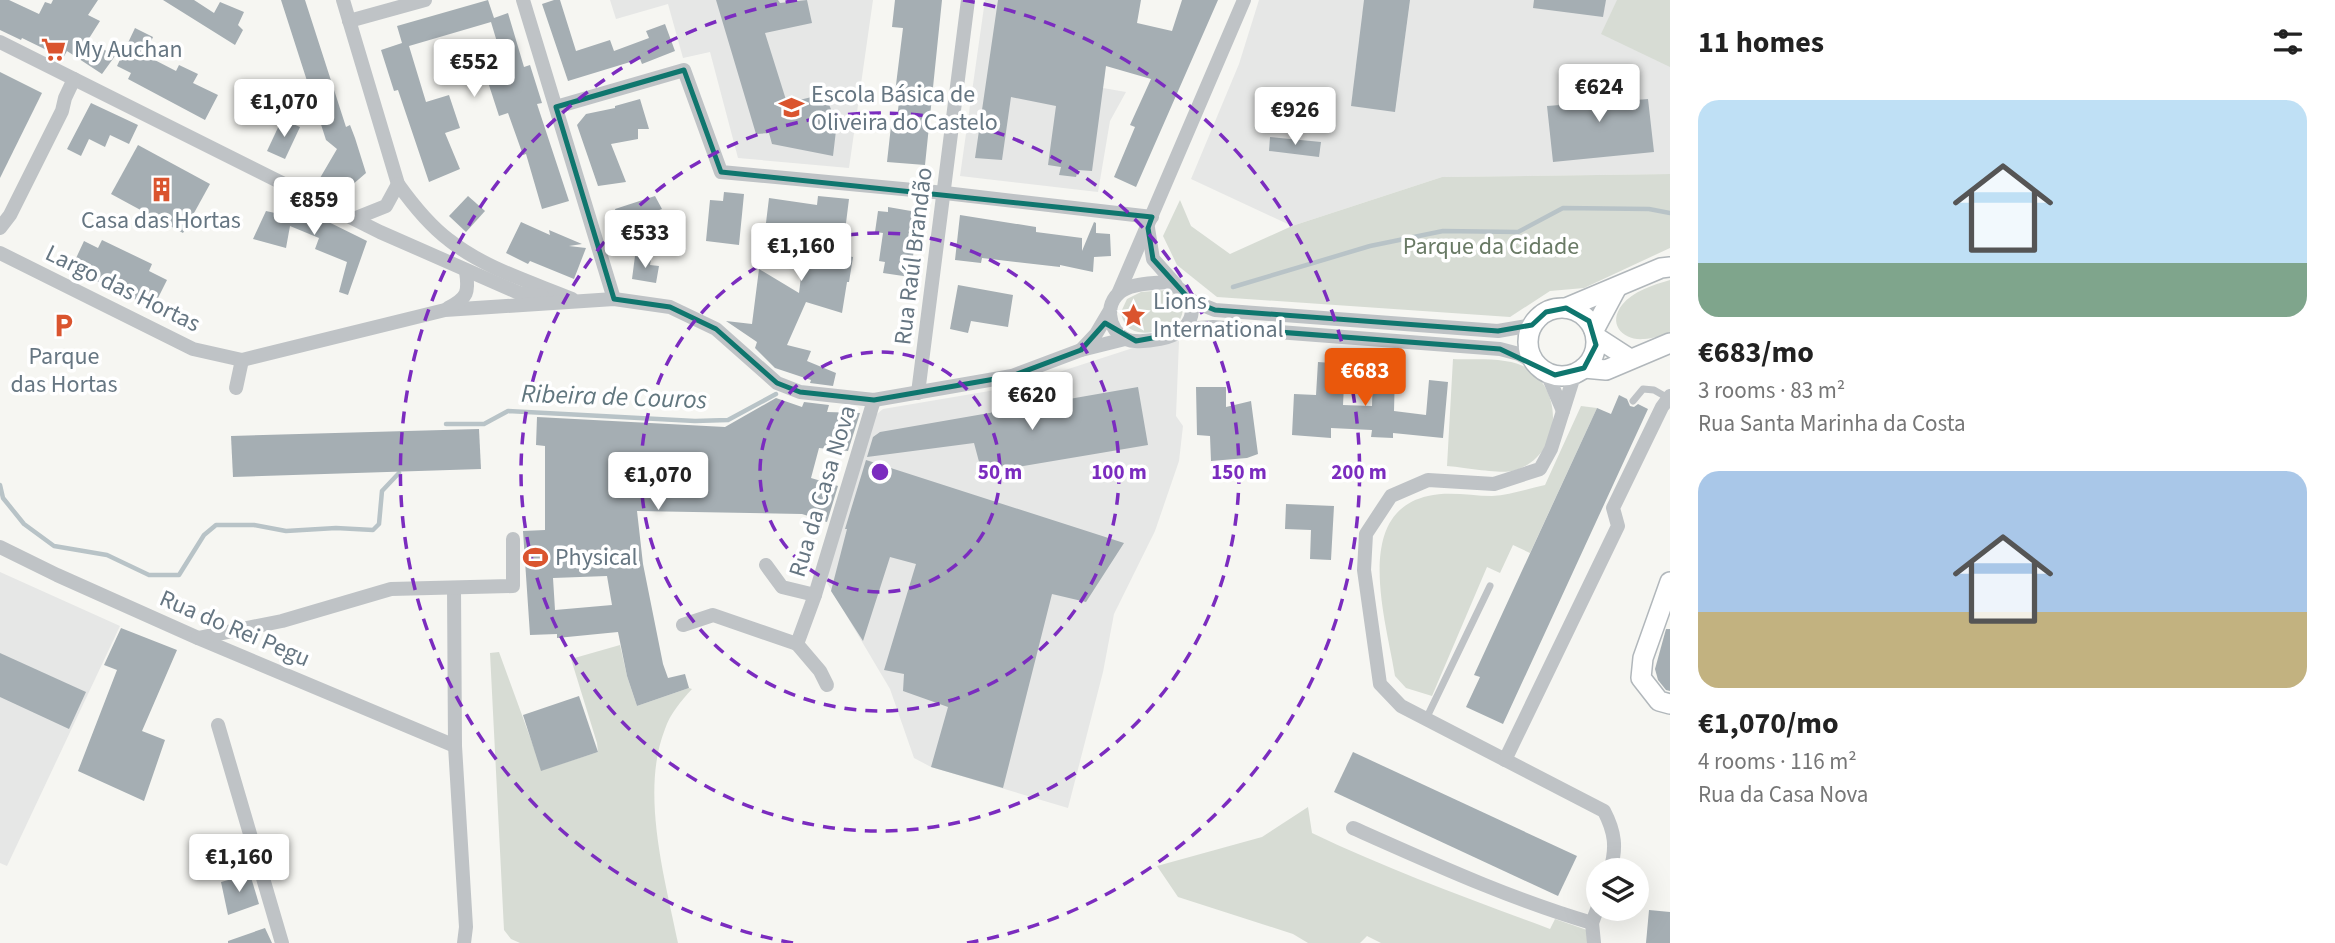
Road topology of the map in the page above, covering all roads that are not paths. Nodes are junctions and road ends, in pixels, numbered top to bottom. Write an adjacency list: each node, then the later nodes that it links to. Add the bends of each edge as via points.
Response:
1 (343, 0): 6 (street)
2 (425, 0): 6 (street)
3 (968, 0): 12 (street, Rua Raúl Brandão)
4 (1244, 0): 15 (street)
5 (524, 3): 10 (street)
6 (349, 21): 11 (street)
7 (0, 42): 8 (street)
8 (74, 79): 9 (street); 13 (street)
9 (65, 98): 14 (street); 16 (street, via 51,134)
10 (556, 107): 12 (street, via 684,70 721,172); 23 (street)
11 (398, 184): 13 (street, via 386,206); 24 (street, via 416,209 450,241 486,262)
12 (945, 193): 15 (street); 40 (street, Rua Raúl Brandão)
13 (356, 218): 19 (street)
14 (0, 222)
15 (1150, 223): 20 (street, via 1153,259); 22 (street)
16 (0, 228)
17 (0, 253): 36 (street, Largo das Hortas, via 193,349)
18 (1670, 267): 21 (street)
19 (466, 271): 24 (street, via 519,293); 27 (street, via 468,288 462,301)
20 (1176, 285): 22 (street, via 1165,282); 25 (street)
21 (1617, 287): 26 (street); 31 (street)
22 (1118, 293): 28 (street)
23 (614, 299): 24 (street); 42 (street, via 670,307 716,330 777,383 800,392)
24 (575, 300): 27 (street)
25 (1190, 300): 29 (street, via 1215,310 1498,331); 30 (street, via 1192,311)
26 (1566, 308): 29 (street, via 1546,312); 31 (street, via 1583,315)
27 (445, 310): 36 (street)
28 (1110, 313): 32 (street, via 1116,332); 34 (street)
29 (1532, 325): 37 (street, via 1528,345)
30 (1183, 329): 32 (street, via 1173,335); 37 (street, via 1213,327 1500,349)
31 (1595, 333): 35 (street); 38 (street, via 1594,354)
32 (1125, 339): 34 (street)
33 (1670, 343): 35 (street)
34 (1081, 350): 40 (street, via 1012,376)
35 (1630, 359): 38 (street, via 1606,370)
36 (242, 360): 39 (street)
37 (1541, 367): 38 (street, via 1555,375); 44 (street)
38 (1579, 370): 44 (street)
39 (236, 388)
40 (919, 393): 42 (street)
41 (1669, 397): 43 (lane, via 1643,389); 60 (street, via 1612,508 1618,526)
42 (874, 400): 51 (street, Rua da Casa Nova)
43 (1633, 401)
44 (1563, 411): 57 (street, via 1540,469 1494,484 1428,480 1391,496 1366,534 1364,570 1380,684 1401,706)
45 (513, 539): 50 (street, via 513,586)
46 (0, 548): 53 (street, Rua do Rei Pegu)
47 (766, 565): 51 (street, Rua da Casa Nova, via 782,587)
48 (1670, 582): 56 (street, via 1643,658 1641,678 1659,701)
49 (1490, 586): 57 (lane)
50 (454, 588): 53 (street, via 391,589 282,621); 59 (street)
51 (815, 595): 54 (street, Rua da Casa Nova)
52 (683, 625): 54 (street, via 713,615)
53 (198, 638): 59 (street, Rua do Rei Pegu)
54 (797, 644): 55 (street)
55 (827, 685)
56 (1670, 705)
57 (1426, 719): 60 (street)
58 (218, 725): 65 (street)
59 (455, 746): 64 (street)
60 (1505, 760): 62 (street, via 1604,811 1614,830)
61 (1353, 828): 63 (street, via 1457,874)
62 (1614, 858)
63 (1592, 923): 68 (street)
64 (466, 927): 66 (street); 67 (street)
65 (282, 943)
66 (464, 943)
67 (473, 943)
68 (1594, 943)

